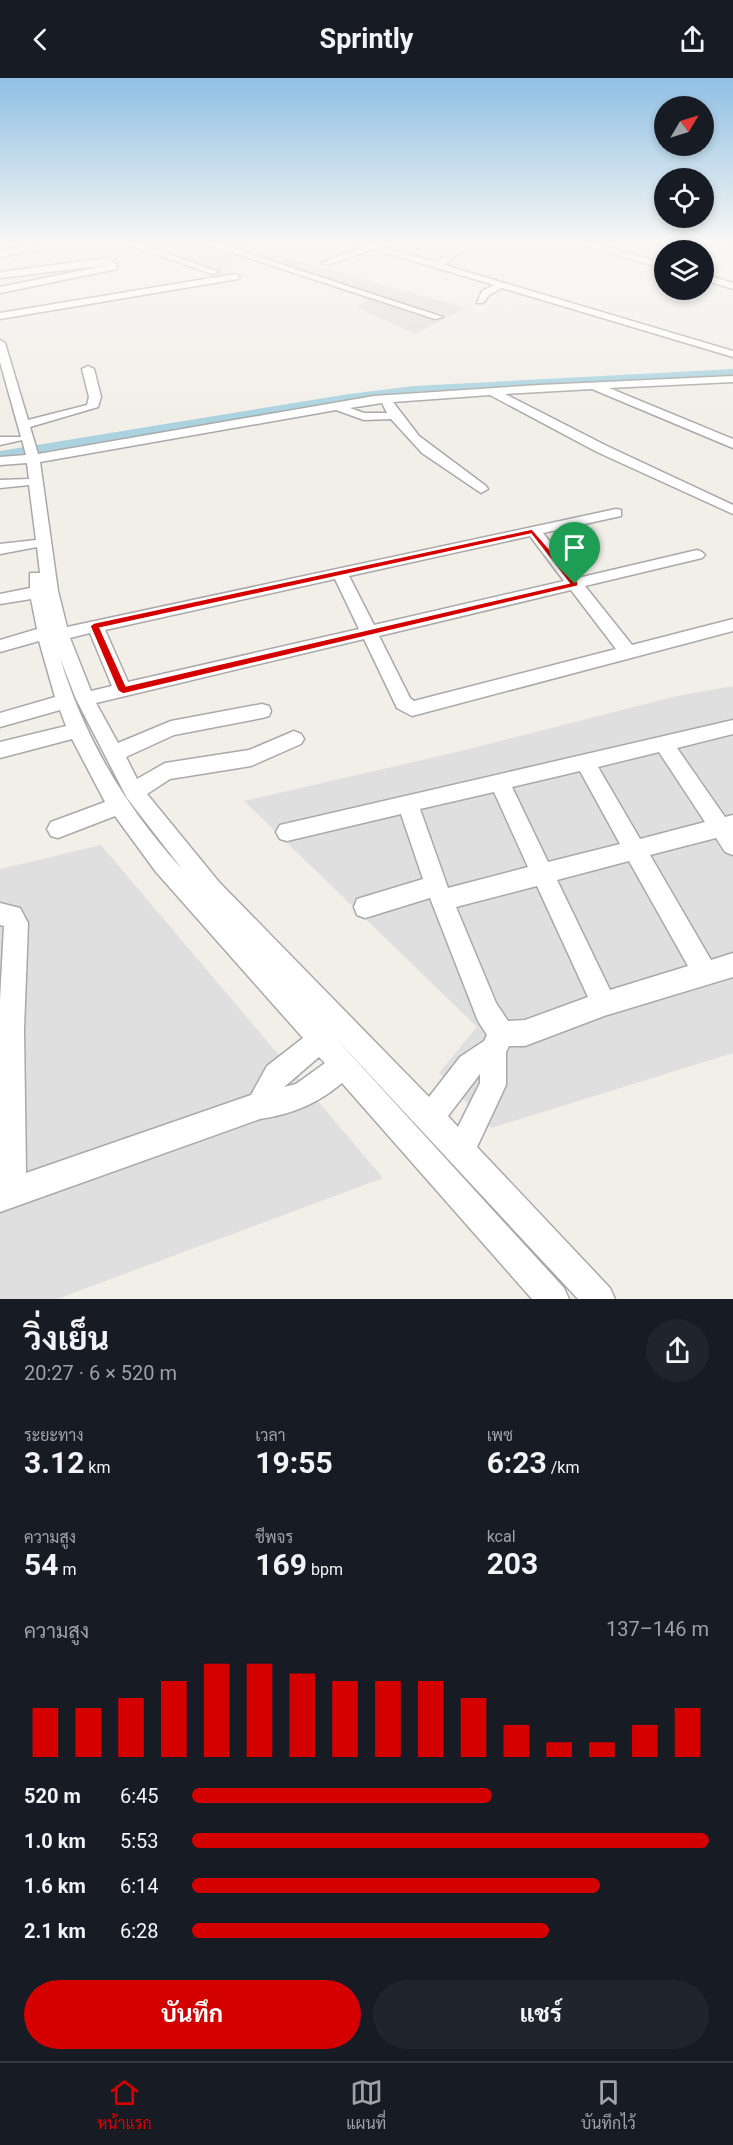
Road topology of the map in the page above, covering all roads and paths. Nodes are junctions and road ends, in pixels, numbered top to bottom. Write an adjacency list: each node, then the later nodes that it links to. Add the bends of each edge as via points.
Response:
1 (90, 301): 4 (street)
2 (388, 301): 5 (street)
3 (560, 301): 7 (street)
4 (0, 316)
5 (438, 317)
6 (0, 343): 16 (street)
7 (733, 354)
8 (88, 369): 16 (street, via 95,397 92,407)
9 (733, 379): 11 (street)
10 (0, 384): 19 (street)
11 (592, 385): 12 (street); 18 (street)
12 (491, 391): 13 (street); 23 (street, via 602,449)
13 (386, 399): 14 (street); 15 (street)
14 (339, 406): 15 (street, via 368,418); 19 (street)
15 (392, 415): 22 (street, via 446,465)
16 (25, 425): 19 (street)
17 (0, 441): 19 (street)
18 (733, 444)
19 (21, 453): 20 (street); 35 (street, via 50,591)
20 (25, 482): 21 (street); 26 (street)
21 (0, 484)
22 (481, 489)
23 (733, 510)
24 (616, 513): 25 (street)
25 (532, 531): 29 (street); 30 (street)
26 (32, 544): 27 (street); 31 (street)
27 (0, 547)
28 (698, 555): 30 (street)
29 (340, 573): 34 (street); 36 (street)
30 (575, 584): 36 (street); 38 (street)
31 (38, 592): 32 (street); 35 (street)
32 (0, 599)
33 (733, 625): 38 (street)
34 (94, 626): 35 (street); 39 (street)
35 (52, 633): 37 (street); 40 (street)
36 (368, 633): 38 (street, via 403,703 412,709); 39 (street)
37 (0, 646)
38 (628, 652)
39 (123, 691): 40 (street)
40 (76, 700): 42 (street); 44 (street); 48 (street)
41 (262, 711): 48 (street, via 171,728)
42 (0, 720)
43 (733, 727): 46 (street)
44 (78, 730): 47 (street); 51 (street, via 107,787)
45 (294, 739): 51 (street, via 251,758 165,771)
46 (663, 743): 49 (street); 55 (street)
47 (0, 750)
48 (112, 754): 51 (street)
49 (584, 761): 50 (street); 56 (street)
50 (499, 782): 52 (street); 57 (street)
51 (127, 799): 53 (street); 65 (street, via 164,865); 69 (street)
52 (408, 804): 54 (street); 58 (street)
53 (58, 829)
54 (287, 832)
55 (729, 832): 56 (street)
56 (634, 849): 57 (street); 62 (street)
57 (544, 874): 58 (street); 63 (street)
58 (439, 893): 59 (street); 66 (street)
59 (364, 907)
60 (0, 914): 64 (street, via 12,916 16,923)
61 (733, 965): 62 (street)
62 (705, 973): 63 (street)
63 (604, 1004): 66 (street)
64 (6, 1031): 71 (street)
65 (321, 1040): 67 (street); 68 (street, via 276,1075)
66 (498, 1042): 69 (street, via 470,1066); 70 (street, via 494,1085)
67 (343, 1065): 68 (street, via 308,1094); 72 (street)
68 (260, 1105): 71 (street)
69 (430, 1117): 70 (street)
70 (461, 1150): 73 (street)
71 (6, 1195)
72 (553, 1299)
73 (599, 1299)

